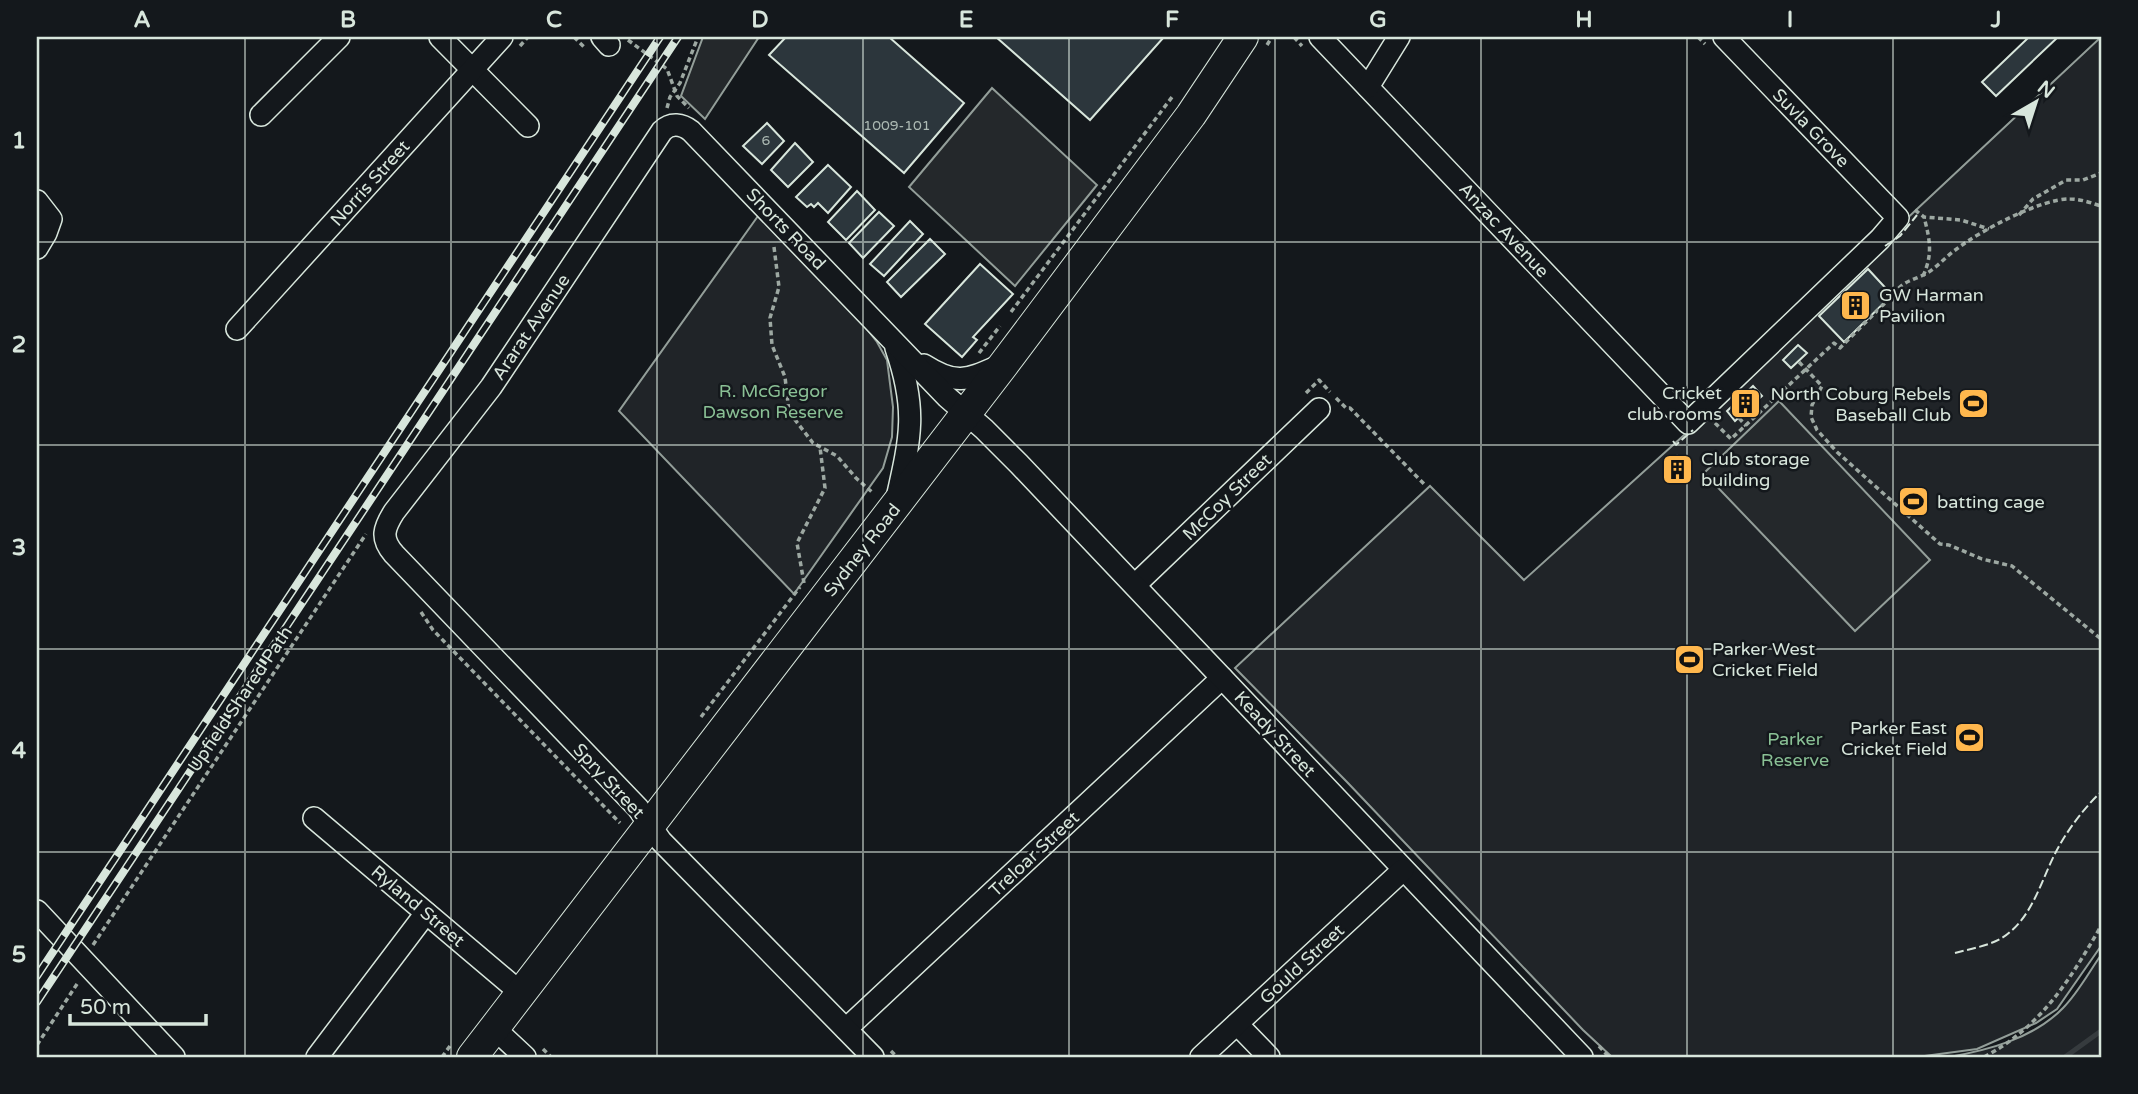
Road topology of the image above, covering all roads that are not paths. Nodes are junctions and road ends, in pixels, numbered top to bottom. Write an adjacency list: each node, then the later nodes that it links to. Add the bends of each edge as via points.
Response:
1 (339, 37): 10 (street)
2 (440, 37): 8 (street)
3 (502, 37): 8 (street, Norris Street)
4 (1243, 37): 17 (highway, Sydney Road, via 1191,115)
5 (1320, 37): 9 (street, Anzac Avenue)
6 (1399, 37): 9 (street)
7 (1724, 37): 20 (street, Suvla Grove, via 1908,215)
8 (472, 69): 12 (street); 15 (street, Norris Street)
9 (1368, 87): 20 (street, Anzac Avenue)
10 (261, 115)
11 (673, 125): 16 (street, Shorts Road, via 691,131); 22 (street, Ararat Avenue, via 662,131 491,387)
12 (527, 126)
13 (37, 201): 14 (street, via 51,219)
14 (37, 248)
15 (237, 329)
16 (899, 346): 17 (street, Shorts Road, via 937,373 957,380 970,379); 19 (street, Shorts Road); 21 (street, Shorts Road, via 911,430)
17 (990, 359): 19 (highway, Sydney Road)
18 (1319, 408): 23 (street, McCoy Street)
19 (965, 414): 21 (highway, Sydney Road); 23 (street, Keady Street)
20 (1695, 417)
21 (884, 500): 26 (highway, Sydney Road)
22 (376, 530): 26 (street, Spry Street)
23 (1135, 585): 24 (street, Keady Street)
24 (1222, 678): 27 (street, Keady Street); 33 (street, Treloar Street)
25 (314, 818): 29 (street, Ryland Street)
26 (650, 825): 30 (highway, Sydney Road); 33 (street, Spry Street)
27 (1403, 870): 31 (street, Gould Street); 41 (street, Keady Street)
28 (37, 911): 34 (street)
29 (426, 913): 30 (street, Ryland Street); 35 (street)
30 (521, 993): 32 (highway, Sydney Road)
31 (1237, 1024): 39 (street, Gould Street); 40 (street)
32 (494, 1028): 36 (highway, Sydney Road); 37 (street)
33 (846, 1030): 38 (street, Spry Street)
34 (174, 1057)
35 (317, 1057)
36 (472, 1057)
37 (525, 1057)
38 (873, 1057)
39 (1201, 1057)
40 (1269, 1057)
41 (1582, 1057)

